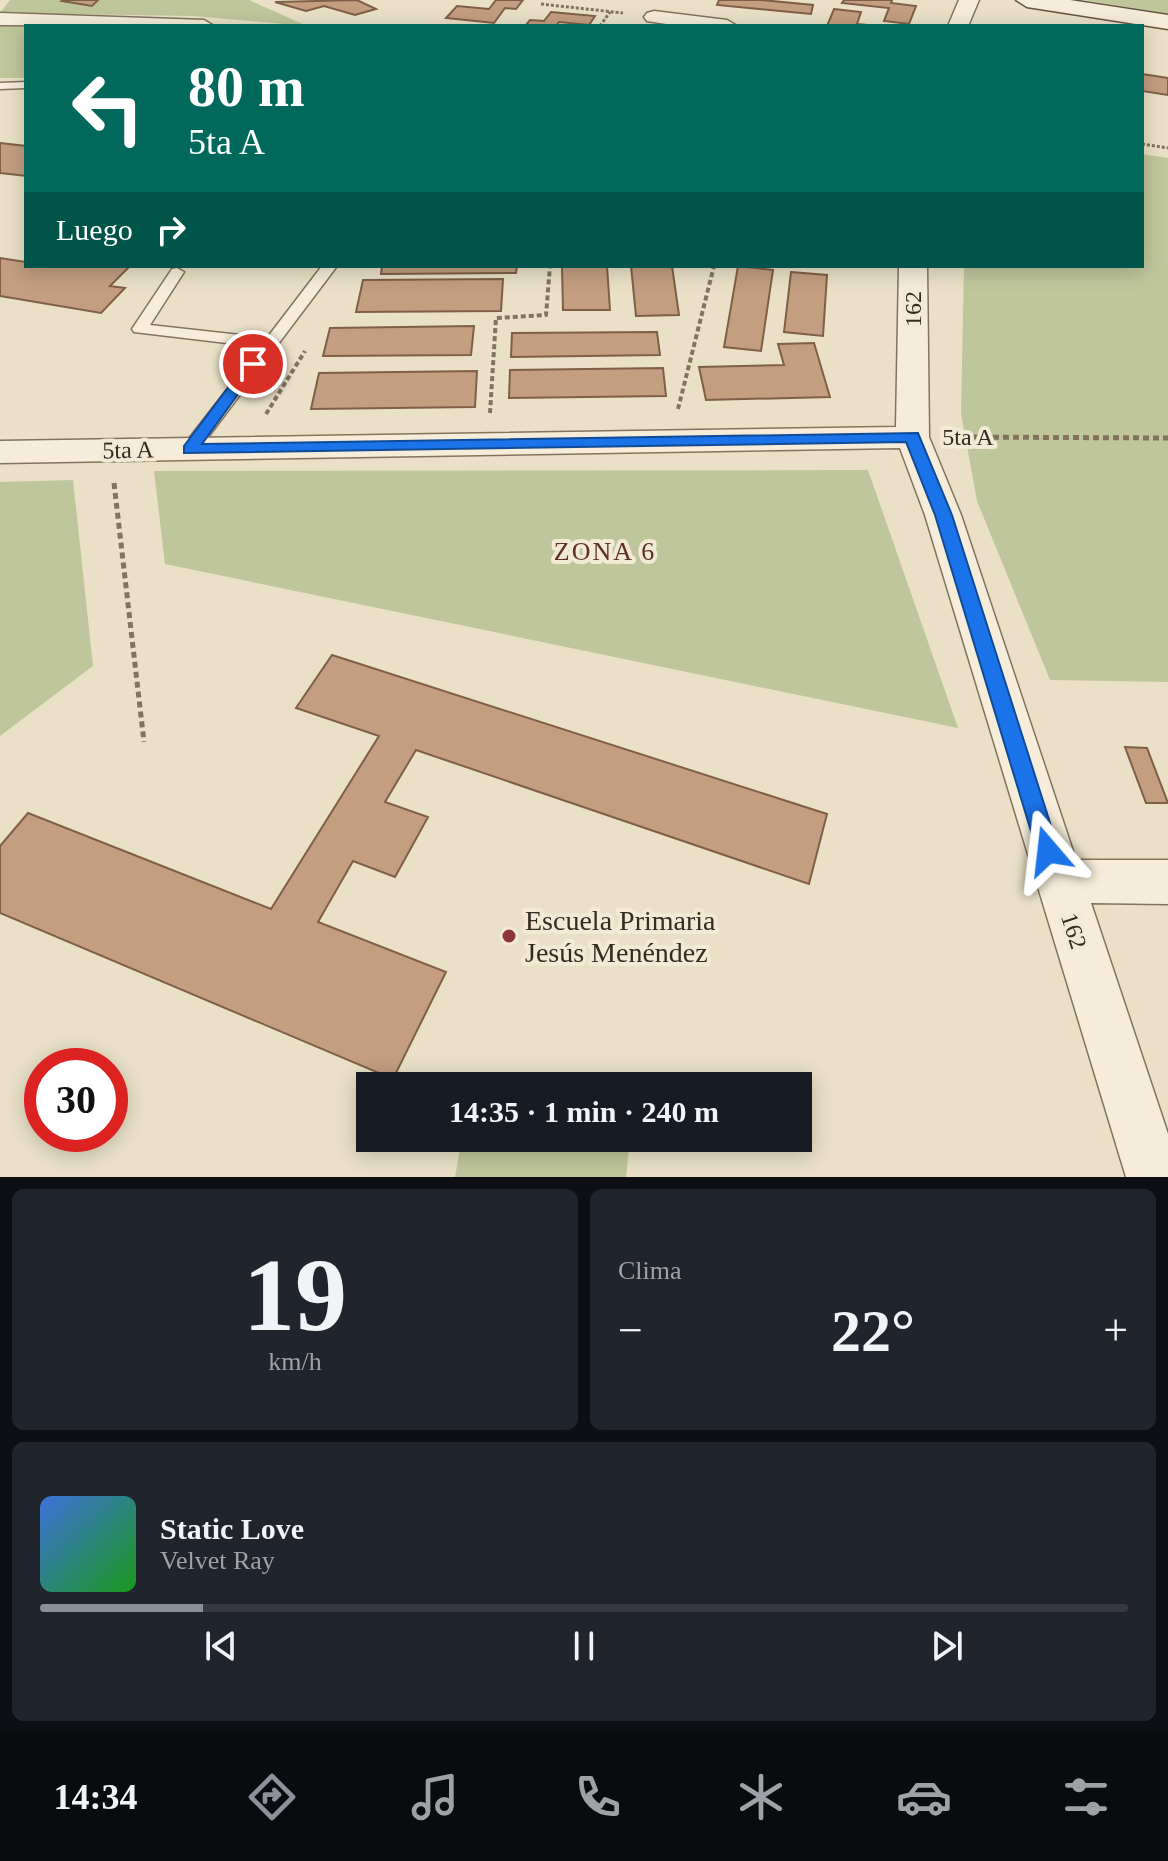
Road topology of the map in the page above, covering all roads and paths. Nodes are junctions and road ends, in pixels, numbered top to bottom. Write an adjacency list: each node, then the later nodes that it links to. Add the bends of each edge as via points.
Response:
1 (969, 0): 12 (street)
2 (1027, 0): 8 (street)
3 (541, 4): 4 (path)
4 (610, 12): 5 (path); 10 (path)
5 (624, 13)
6 (654, 17): 11 (street)
7 (0, 19): 9 (street)
8 (1168, 22)
9 (146, 24)
10 (601, 24)
11 (711, 24)
12 (959, 24)
13 (24, 85): 14 (lane)
14 (0, 86)
15 (1144, 144): 16 (path)
16 (1168, 148)
17 (328, 268): 22 (lane)
18 (550, 268): 27 (path, via 546,315 496,318)
19 (713, 268): 26 (path)
20 (913, 268): 24 (street, 162)
21 (177, 272): 22 (lane, via 140,329)
22 (269, 343): 29 (lane)
23 (310, 343): 28 (path)
24 (912, 437): 25 (path, 5ta A); 26 (street, 5ta A); 33 (street, 162, via 943,515)
25 (1168, 438)
26 (670, 440): 27 (street, 5ta A)
27 (489, 443): 28 (street, 5ta A)
28 (245, 447): 29 (street, 5ta A)
29 (190, 449): 30 (street, 5ta A)
30 (110, 450): 31 (street, 5ta A); 32 (path)
31 (0, 452)
32 (144, 742)
33 (1058, 881): 34 (street); 35 (street, 162)
34 (1168, 882)
35 (1154, 1177)

